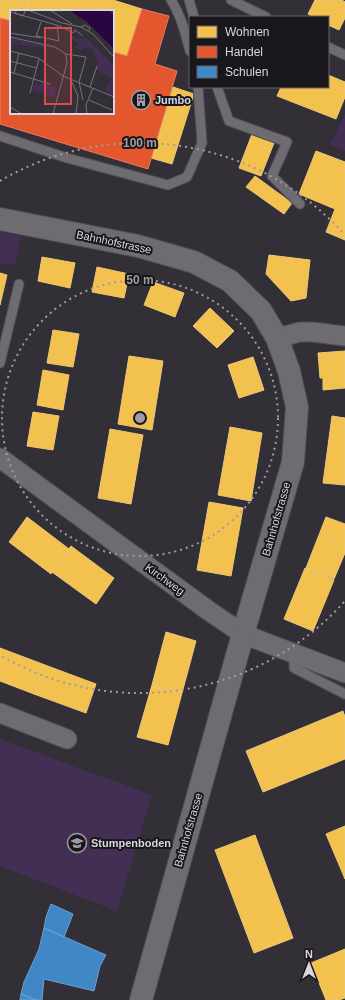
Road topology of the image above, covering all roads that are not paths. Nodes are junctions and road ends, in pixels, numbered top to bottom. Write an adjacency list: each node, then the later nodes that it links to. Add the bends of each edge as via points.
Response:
1 (171, 0): 7 (lane, via 177,9)
2 (189, 0): 4 (lane)
3 (231, 0): 5 (lane)
4 (194, 16)
5 (264, 16)
6 (329, 47): 8 (lane)
7 (189, 48)
8 (345, 55)
9 (198, 88): 11 (lane, via 202,143 187,177 168,185 67,158)
10 (217, 88): 12 (lane, via 229,121 287,142 272,176)
11 (0, 136)
12 (300, 204)
13 (0, 219): 16 (street, Bahnhofstrasse, via 138,246 194,262 230,280 260,311)
14 (19, 284): 17 (lane)
15 (345, 336): 16 (street, via 300,332)
16 (277, 338): 19 (street, Bahnhofstrasse, via 289,370 297,407 293,462)
17 (0, 363)
18 (0, 458): 19 (street, Kirchweg, via 209,612)
19 (243, 634): 20 (street, Kirchweg); 25 (street, Bahnhofstrasse)
20 (294, 653): 21 (street, Kirchweg); 22 (lane, via 294,668)
21 (344, 668)
22 (345, 694)
23 (0, 713): 24 (street)
24 (68, 738)
25 (141, 1000)

